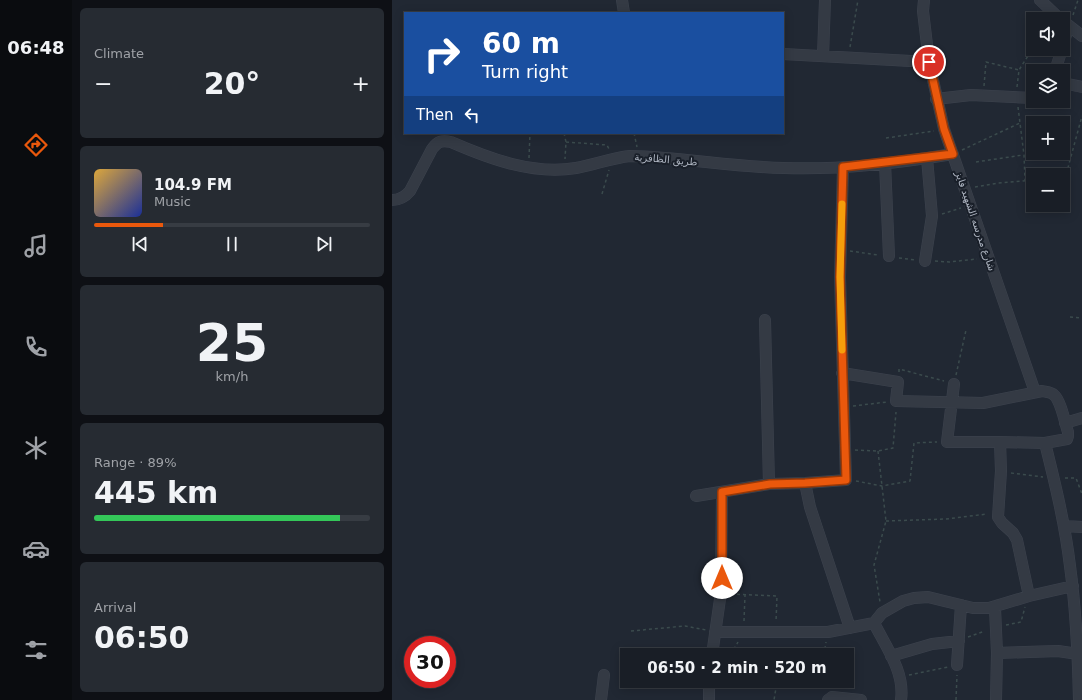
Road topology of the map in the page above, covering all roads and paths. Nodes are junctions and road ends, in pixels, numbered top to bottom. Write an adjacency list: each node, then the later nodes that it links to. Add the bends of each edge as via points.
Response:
1 (622, 0): 7 (street)
2 (825, 0): 13 (street)
3 (858, 0): 15 (path)
4 (924, 0): 16 (street, شارع مدرسه الشهيد فايز)
5 (1040, 0): 8 (street)
6 (1078, 0): 9 (path)
7 (624, 12)
8 (1053, 12)
9 (1070, 13)
10 (1070, 27): 11 (street)
11 (1082, 36)
12 (784, 54): 13 (street)
13 (823, 56): 15 (street)
14 (1028, 56): 17 (path)
15 (849, 57): 16 (street)
16 (929, 62): 23 (street, شارع مدرسه الشهيد فايز)
17 (1019, 70): 20 (path, via 986,62); 21 (path)
18 (1070, 84): 19 (street)
19 (1082, 87)
20 (983, 95): 21 (street); 23 (street)
21 (1016, 97): 22 (street); 25 (path)
22 (1026, 98)
23 (936, 99): 26 (street, شارع مدرسه الشهيد فايز)
24 (1082, 116): 41 (path)
25 (1020, 123): 32 (path); 33 (path)
26 (944, 129): 30 (path); 32 (street, شارع مدرسه الشهيد فايز)
27 (530, 134): 39 (path)
28 (564, 134): 31 (path)
29 (634, 134): 34 (path)
30 (886, 138)
31 (566, 142): 35 (path, via 607,145); 42 (path)
32 (953, 154): 36 (street, طريق الظافرية); 44 (street, شارع مدرسه الشهيد فايز)
33 (1024, 154): 37 (path); 43 (path)
34 (638, 156): 35 (street, طريق الظافرية); 40 (street, طريق الظافرية, via 754,167)
35 (613, 158): 42 (street, طريق الظافرية); 45 (path)
36 (927, 158): 38 (street, طريق الظافرية); 48 (street)
37 (976, 162)
38 (885, 163): 40 (street, طريق الظافرية); 50 (street)
39 (529, 167): 42 (street, طريق الظافرية); 46 (street, طريق الظافرية, via 481,155 444,140 432,149 406,196)
40 (843, 167): 49 (street)
41 (1068, 168)
42 (564, 169)
43 (1025, 180): 44 (path)
44 (965, 189): 47 (street, شارع مدرسه الشهيد فايز)
45 (602, 194)
46 (392, 200)
47 (971, 206): 48 (path); 51 (street, شارع مدرسه الشهيد فايز)
48 (932, 216): 52 (street)
49 (840, 250): 50 (path); 57 (street)
50 (889, 256): 52 (path)
51 (989, 258): 52 (path, via 949,262); 60 (street, شارع مدرسه الشهيد فايز)
52 (925, 261)
53 (1070, 317): 54 (path)
54 (1082, 318)
55 (765, 320): 75 (street)
56 (966, 330): 59 (path)
57 (842, 373): 58 (street); 63 (street)
58 (898, 382): 59 (path, via 900,369); 61 (street)
59 (954, 384): 62 (street)
60 (1035, 392): 62 (street, via 983,403); 65 (street, via 1042,391 1054,395)
61 (896, 401): 62 (street); 63 (path); 70 (path, via 893,448)
62 (952, 402): 66 (street)
63 (843, 407): 69 (street)
64 (1082, 418): 65 (street)
65 (1065, 423): 68 (street, via 1067,439)
66 (947, 442): 67 (street); 76 (path, via 914,442 910,481)
67 (1000, 442): 68 (street); 71 (street)
68 (1045, 443): 72 (street)
69 (846, 450): 70 (path); 73 (street)
70 (878, 450): 76 (path)
71 (1001, 471): 72 (path); 80 (street)
72 (1054, 478): 78 (path, via 1076,478); 82 (street)
73 (846, 480): 74 (street); 76 (path)
74 (805, 483): 75 (street); 94 (street, via 810,507)
75 (770, 484): 77 (street)
76 (882, 486): 81 (path)
77 (722, 492): 79 (street); 85 (street)
78 (1082, 494)
79 (696, 496)
80 (997, 513): 81 (path, via 946,519); 87 (street, via 1017,540)
81 (886, 521): 90 (path, via 874,565)
82 (1064, 526): 83 (street); 84 (street)
83 (1082, 526)
84 (1073, 586): 87 (street); 91 (street)
85 (721, 592): 86 (path); 96 (street)
86 (745, 595): 97 (path); 98 (path, via 777,596)
87 (1029, 596): 89 (street); 93 (path, via 1021,622)
88 (961, 605): 89 (street); 90 (street, via 921,597 903,601); 100 (street)
89 (995, 608): 93 (street)
90 (882, 613): 92 (street)
91 (1079, 613): 105 (street)
92 (874, 623): 94 (street); 106 (street)
93 (996, 627): 100 (path); 104 (street)
94 (850, 628): 99 (street)
95 (631, 631): 96 (path, via 685,626)
96 (715, 632): 97 (street); 101 (street)
97 (743, 632): 98 (street); 102 (path)
98 (776, 632): 99 (street)
99 (828, 632): 103 (path)
100 (959, 641): 106 (street, via 932,644); 107 (street)
101 (713, 648)
102 (735, 648)
103 (825, 648)
104 (997, 653): 105 (street, via 1058,651); 119 (street)
105 (1078, 654): 120 (street)
106 (891, 656): 109 (street)
107 (957, 665): 109 (path); 118 (path)
108 (604, 675): 112 (street)
109 (901, 676): 117 (street)
110 (710, 688): 113 (street)
111 (776, 688): 114 (path)
112 (601, 700)
113 (709, 700)
114 (774, 700)
115 (828, 700): 116 (street, via 832,697)
116 (861, 700)
117 (901, 700)
118 (956, 700)
119 (996, 700)
120 (1079, 700)

